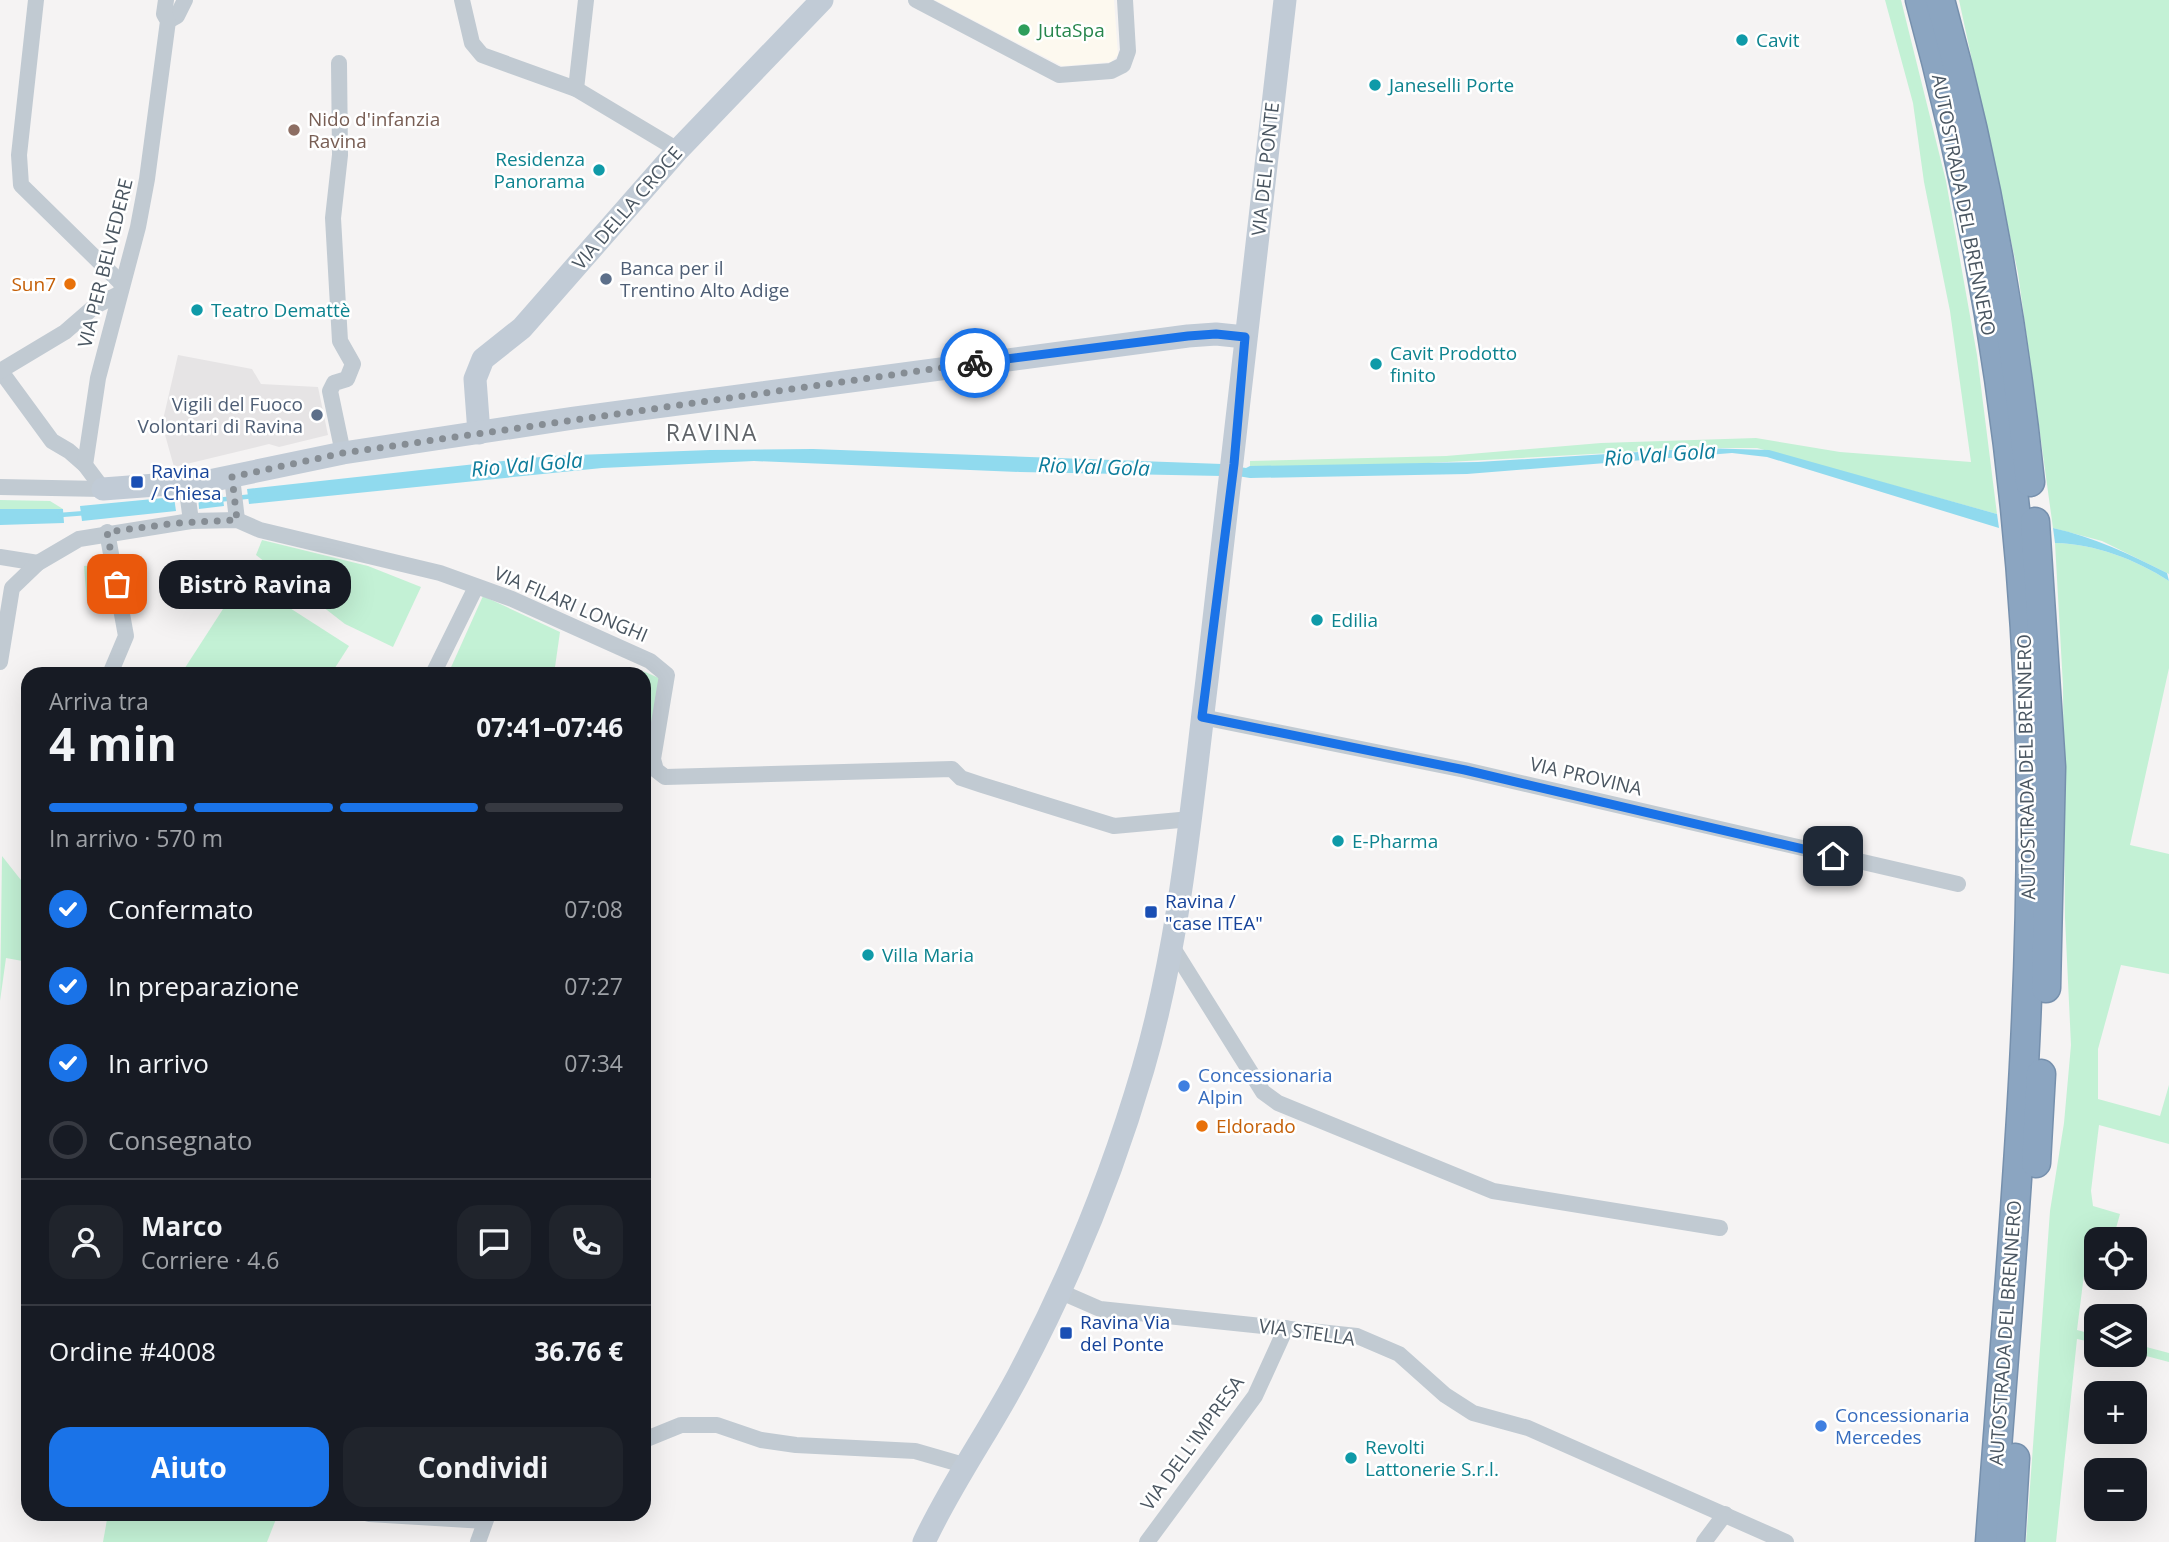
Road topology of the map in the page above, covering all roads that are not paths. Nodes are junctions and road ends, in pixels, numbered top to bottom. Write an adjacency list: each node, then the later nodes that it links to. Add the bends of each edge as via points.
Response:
1 (36, 0): 16 (street, via 19,155 21,185)
2 (166, 0): 12 (street, VIA PER BELVEDERE)
3 (185, 0): 12 (street)
4 (462, 0): 14 (street, via 472,43 482,55)
5 (586, 0): 14 (street)
6 (822, 0): 15 (street, VIA DELLA CROCE)
7 (916, 0): 8 (street, via 1059,75 1111,71 1123,65 1128,51)
8 (1125, 0)
9 (1285, 0): 17 (street, VIA DEL PONTE)
10 (1920, 0): 25 (highway, AUTOSTRADA DEL BRENNERO, via 1968,204)
11 (1940, 0): 25 (highway, AUTOSTRADA DEL BRENNERO, via 1975,138 2004,289)
12 (168, 22): 16 (street, VIA PER BELVEDERE, via 147,179)
13 (339, 63): 20 (street, via 340,155 333,218 340,341 353,364 347,379 334,383 330,391)
14 (576, 89): 15 (street)
15 (678, 150): 19 (street, VIA DELLA CROCE, via 522,328 483,359 475,379)
16 (120, 288): 18 (street, via 65,332); 21 (street, VIA PER BELVEDERE, via 98,378)
17 (1245, 337): 19 (street, via 1216,334 1161,339); 35 (street)
18 (0, 370): 21 (street, via 52,441)
19 (479, 433): 20 (street)
20 (343, 453): 24 (street)
21 (85, 466): 23 (street)
22 (0, 487): 23 (street)
23 (103, 489): 26 (street)
24 (235, 498): 26 (street); 26 (street, VIA FILARI LONGHI); 31 (street, VIA FILARI LONGHI, via 260,530 415,567)
25 (2022, 499): 28 (highway, AUTOSTRADA DEL BRENNERO)
26 (189, 503): 27 (street, VIA FILARI LONGHI)
27 (107, 532): 30 (street, VIA FILARI LONGHI, via 71,543); 33 (street, via 126,636)
28 (2028, 545): 51 (highway, AUTOSTRADA DEL BRENNERO, via 2030,901); 52 (highway, AUTOSTRADA DEL BRENNERO, via 2051,767 2048,937)
29 (0, 557): 30 (street)
30 (38, 563): 32 (street, VIA FILARI LONGHI, via 12,589)
31 (476, 587): 34 (street); 36 (street, VIA FILARI LONGHI, via 650,661 667,675 653,759 656,770 665,777 952,769 961,778 1114,826)
32 (0, 662)
33 (113, 667)
34 (436, 667)
35 (1202, 717): 36 (street); 37 (street, VIA PROVINA, via 1465,770)
36 (1192, 819): 38 (street)
37 (1958, 884)
38 (1171, 945): 39 (street, via 1263,1093 1278,1102 1493,1191); 40 (street, via 1144,1066 1102,1194)
39 (1720, 1228)
40 (1061, 1292): 41 (street, VIA STELLA, via 1100,1309); 43 (street)
41 (1286, 1328): 44 (street, VIA STELLA, via 1357,1336 1399,1354 1473,1413 1528,1428); 48 (street, VIA DELL'IMPRESA, via 1255,1396)
42 (651, 1437): 43 (street, via 681,1425 716,1425 761,1440 915,1451)
43 (967, 1466): 47 (street)
44 (1724, 1514): 49 (street); 50 (street, VIA STELLA)
45 (485, 1521): 46 (street)
46 (478, 1542)
47 (924, 1542)
48 (1147, 1542)
49 (1704, 1542)
50 (1786, 1542)
51 (1990, 1542)
52 (2010, 1542)

